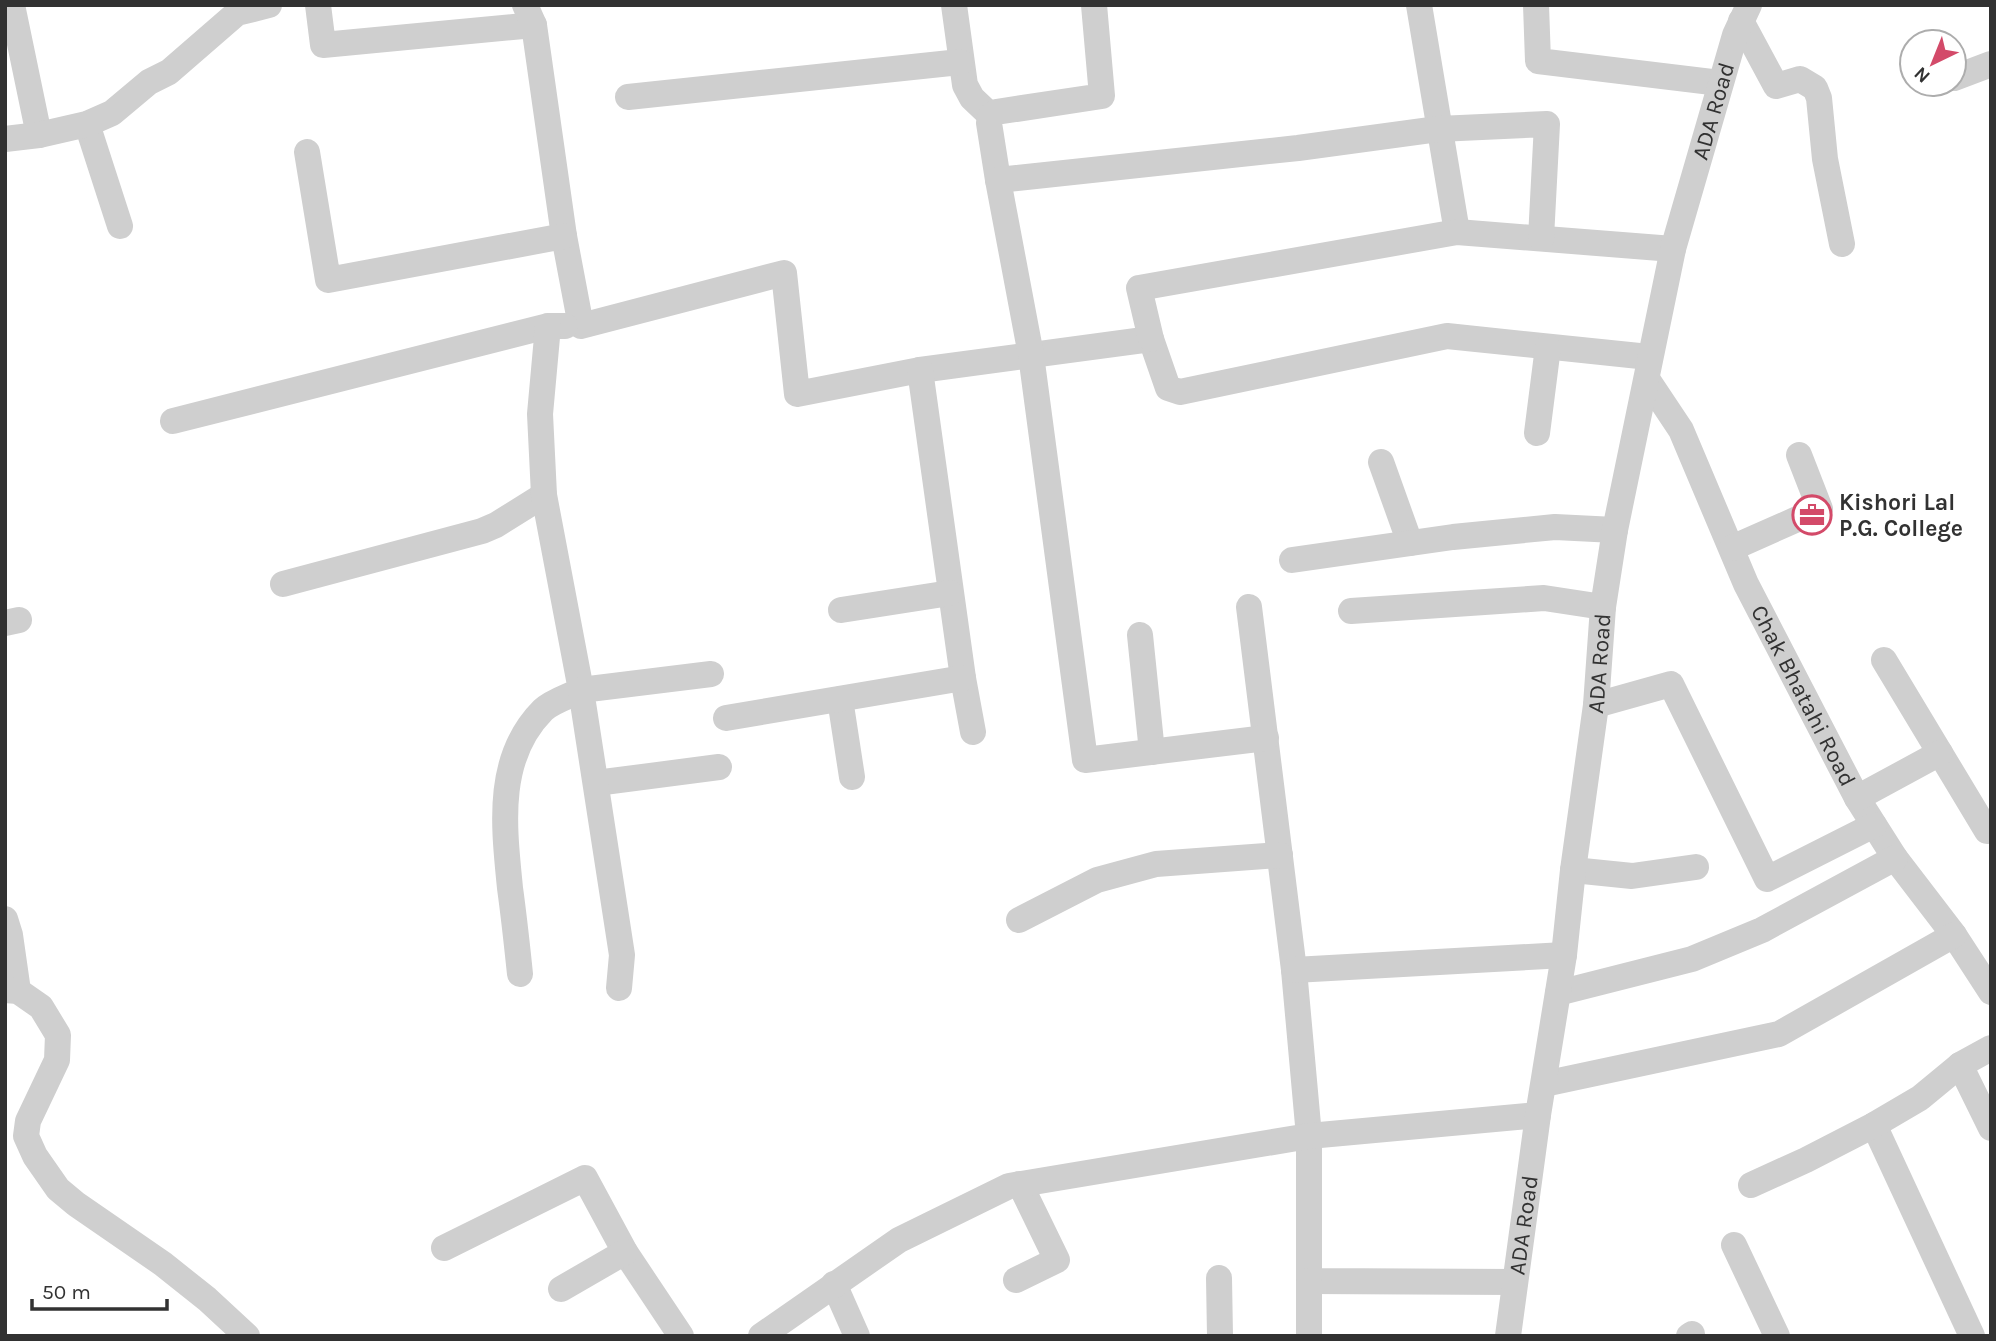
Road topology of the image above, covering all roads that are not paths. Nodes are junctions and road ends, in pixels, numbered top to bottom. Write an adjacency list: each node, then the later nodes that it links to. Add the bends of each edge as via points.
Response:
1 (12, 5): 18 (street)
2 (269, 5): 16 (street, via 237,13 169,72 149,82 112,113)
3 (318, 5): 9 (street, via 323,45)
4 (954, 5): 10 (street)
5 (1094, 5): 15 (street, via 1102,96)
6 (1419, 5): 17 (street)
7 (1536, 5): 13 (street, via 1538,61)
8 (1745, 13): 13 (street, ADA Road); 26 (street, via 1776,86 1800,79 1815,88)
9 (530, 15): 24 (street)
10 (960, 62): 14 (street); 15 (street, via 968,93)
11 (1991, 64): 12 (street)
12 (1968, 73)
13 (1720, 83): 27 (street, ADA Road)
14 (628, 97)
15 (991, 116): 21 (street)
16 (87, 124): 18 (street); 22 (street)
17 (1438, 129): 21 (street); 23 (street); 25 (street, via 1547,124)
18 (39, 135): 19 (street)
19 (5, 139)
20 (306, 152): 24 (street, via 328,280)
21 (998, 180): 32 (street)
22 (120, 226)
23 (1457, 232): 25 (street); 30 (street, via 1139,288)
24 (564, 236): 29 (street)
25 (1541, 238): 27 (street)
26 (1842, 244)
27 (1673, 249): 33 (street, ADA Road)
28 (548, 326): 29 (street); 35 (street); 39 (street, via 540,414)
29 (581, 326): 34 (street, via 784,274 797,394)
30 (1150, 339): 31 (street, via 1168,388 1180,393 1447,336); 32 (street)
31 (1548, 347): 33 (street); 36 (street)
32 (1031, 355): 34 (street); 60 (street, via 1085,760)
33 (1648, 368): 40 (street, ADA Road); 42 (street, Chak Bhatahi Road, via 1681,430)
34 (920, 370): 45 (street)
35 (173, 421)
36 (1537, 433)
37 (1799, 454): 42 (street, via 1820,509)
38 (1381, 462): 41 (street)
39 (544, 495): 44 (street, via 482,531); 54 (street)
40 (1615, 530): 41 (street, via 1555,527); 47 (street, ADA Road)
41 (1410, 543): 43 (street)
42 (1732, 548): 65 (street, Chak Bhatahi Road, via 1746,584)
43 (1292, 560)
44 (283, 584)
45 (950, 593): 48 (street); 53 (street)
46 (1249, 607): 59 (street)
47 (1603, 607): 49 (street, via 1544,598); 56 (street, ADA Road)
48 (841, 610)
49 (1351, 611)
50 (1140, 635): 60 (street)
51 (1884, 660): 61 (street)
52 (711, 674): 54 (street)
53 (963, 678): 55 (street); 58 (street)
54 (581, 690): 64 (street); 77 (street, via 545,708 520,740 507,782 504,813)
55 (840, 699): 57 (street); 63 (street)
56 (1595, 705): 66 (street, via 1671,684 1767,879); 71 (street, ADA Road)
57 (726, 718)
58 (973, 732)
59 (1266, 738): 60 (street); 68 (street)
60 (1152, 752)
61 (1940, 753): 65 (street); 67 (street)
62 (719, 767): 64 (street)
63 (852, 776)
64 (596, 783): 78 (street, via 622,955)
65 (1857, 798): 66 (street, Chak Bhatahi Road)
66 (1874, 825): 69 (street, Chak Bhatahi Road)
67 (1987, 831)
68 (1280, 855): 73 (street, via 1156,864 1097,880); 76 (street)
69 (1895, 858): 74 (street, Chak Bhatahi Road); 81 (street, via 1762,930 1692,959)
70 (1696, 867): 71 (street, via 1632,877)
71 (1573, 870): 75 (street, ADA Road)
72 (5, 919): 79 (street, via 10,934)
73 (1019, 920)
74 (1954, 935): 80 (street, Chak Bhatahi Road); 84 (street, via 1779,1034)
75 (1564, 955): 76 (street); 81 (street, ADA Road)
76 (1294, 970): 88 (street)
77 (520, 974)
78 (619, 988)
79 (12, 990): 100 (street, via 41,1007 58,1035 57,1060 28,1121 26,1136 35,1156 58,1189 163,1264)
80 (1991, 992)
81 (1558, 993): 84 (street, ADA Road)
82 (1991, 1048): 83 (street)
83 (1960, 1065): 86 (street, via 1920,1098); 87 (street)
84 (1545, 1084): 85 (street, ADA Road)
85 (1538, 1115): 88 (street); 97 (street, ADA Road)
86 (1874, 1125): 90 (street); 108 (street)
87 (1991, 1128)
88 (1309, 1136): 89 (street); 96 (street)
89 (1020, 1184): 95 (street, via 1057,1260); 98 (street, via 899,1240)
90 (1751, 1185)
91 (1734, 1245): 107 (street)
92 (444, 1248): 93 (street, via 585,1178)
93 (625, 1252): 99 (street); 101 (street)
94 (1219, 1278): 104 (street)
95 (1016, 1280)
96 (1309, 1281): 97 (street); 105 (street)
97 (1515, 1282): 106 (street, ADA Road)
98 (834, 1284): 102 (street); 103 (street)
99 (561, 1289)
100 (247, 1336)
101 (681, 1336)
102 (761, 1336)
103 (857, 1336)
104 (1220, 1336)
105 (1309, 1336)
106 (1508, 1336)
107 (1777, 1336)
108 (1972, 1336)

